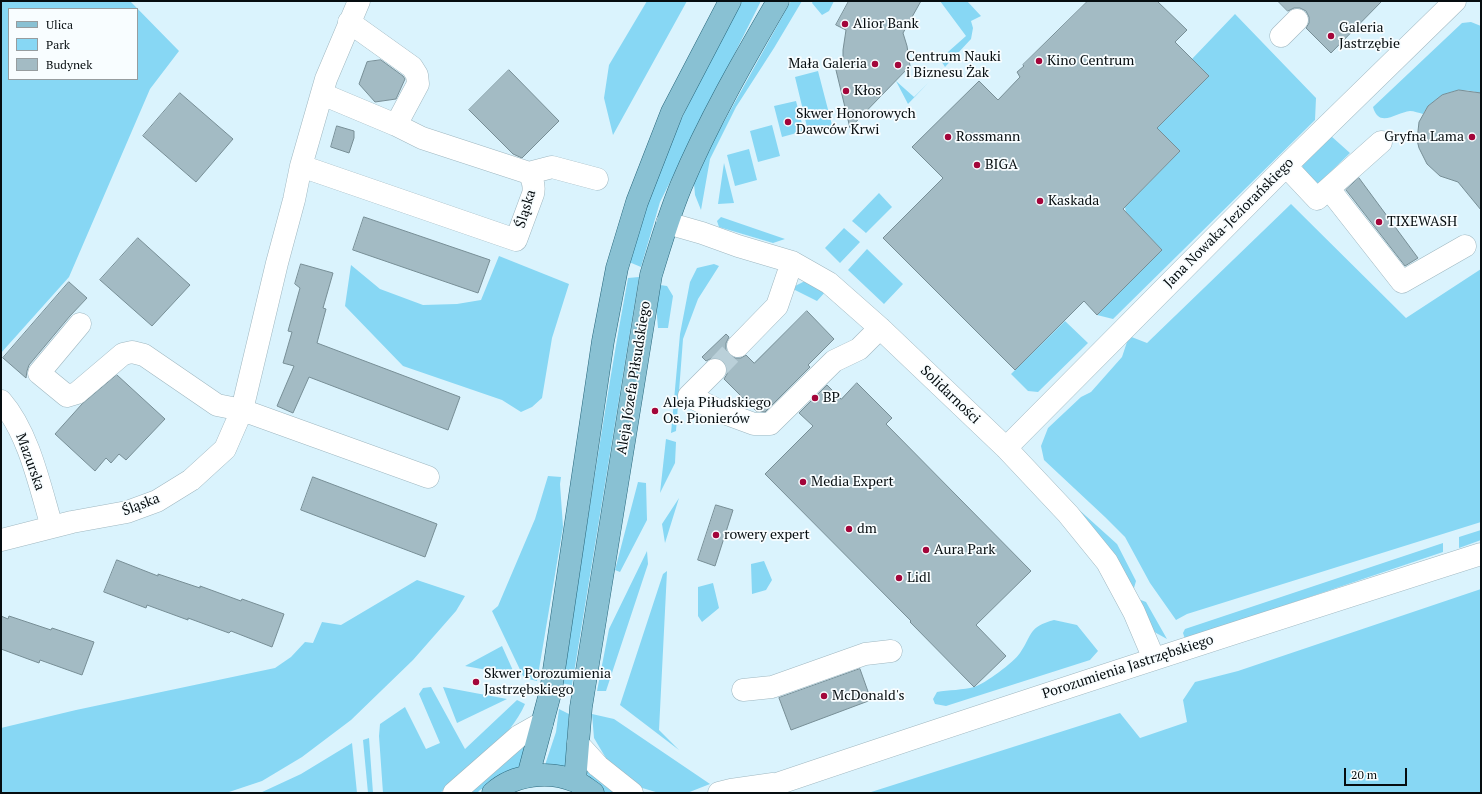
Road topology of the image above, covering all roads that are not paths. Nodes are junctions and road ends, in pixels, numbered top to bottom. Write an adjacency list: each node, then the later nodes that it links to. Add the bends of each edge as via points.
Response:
1 (358, 1): 6 (street, Śląska)
2 (730, 1): 33 (main road, via 672,112 637,202 617,268 603,341 551,690)
3 (778, 1): 16 (main road, Aleja Józefa Piłsudskiego, via 710,124)
4 (1455, 1): 12 (street, Jana Nowaka-Jeziorańskiego)
5 (1297, 20): 7 (street)
6 (349, 22): 8 (street, Śląska); 9 (street, via 412,67 417,76 418,84)
7 (1281, 36)
8 (322, 94): 9 (street, Śląska); 11 (street, Śląska)
9 (396, 125): 13 (street, Śląska, via 422,138)
10 (1381, 142): 15 (street)
11 (301, 166): 13 (street, Śląska, via 516,240 535,187); 24 (street, Śląska)
12 (1286, 166): 15 (street, via 1317,199); 25 (street, Jana Nowaka-Jeziorańskiego)
13 (529, 173): 14 (street, via 552,167)
14 (597, 179)
15 (1329, 188): 17 (street, via 1402,282)
16 (667, 223): 18 (street, Solidarności); 34 (main road, Aleja Józefa Piłsudskiego, via 651,275 581,707)
17 (1465, 246)
18 (792, 262): 20 (street, Solidarności, via 829,283); 21 (street, via 777,306)
19 (80, 324): 24 (street, via 39,373 66,396 77,393 123,354 132,352 144,355 217,405)
20 (880, 328): 22 (street, via 859,349 834,361 770,424 754,424 724,414 689,396); 25 (street, Solidarności)
21 (738, 346)
22 (715, 370)
23 (1, 401): 27 (street, Mazurska, via 27,446)
24 (242, 410): 26 (street); 27 (street, Śląska, via 225,449 191,480 164,497 127,512)
25 (1006, 448): 31 (street, Solidarności, via 1068,514 1107,562 1134,612)
26 (428, 477)
27 (52, 527): 28 (street, Śląska)
28 (1, 540)
29 (1481, 554): 31 (street, Porozumienia Jastrzębskiego)
30 (890, 651): 32 (street, via 865,654 772,687)
31 (1154, 659): 37 (street, Porozumienia Jastrzębskiego, via 925,733)
32 (743, 690)
33 (542, 723): 35 (main road); 38 (street, via 519,736)
34 (578, 744): 36 (main road, Aleja Józefa Piłsudskiego); 41 (street, via 598,766)
35 (528, 776): 36 (main road, via 552,775); 39 (main road, via 511,782)
36 (575, 781): 40 (main road)
37 (768, 788): 42 (street, Porozumienia Jastrzębskiego)
38 (454, 793)
39 (493, 793)
40 (593, 793)
41 (632, 793)
42 (719, 793)

